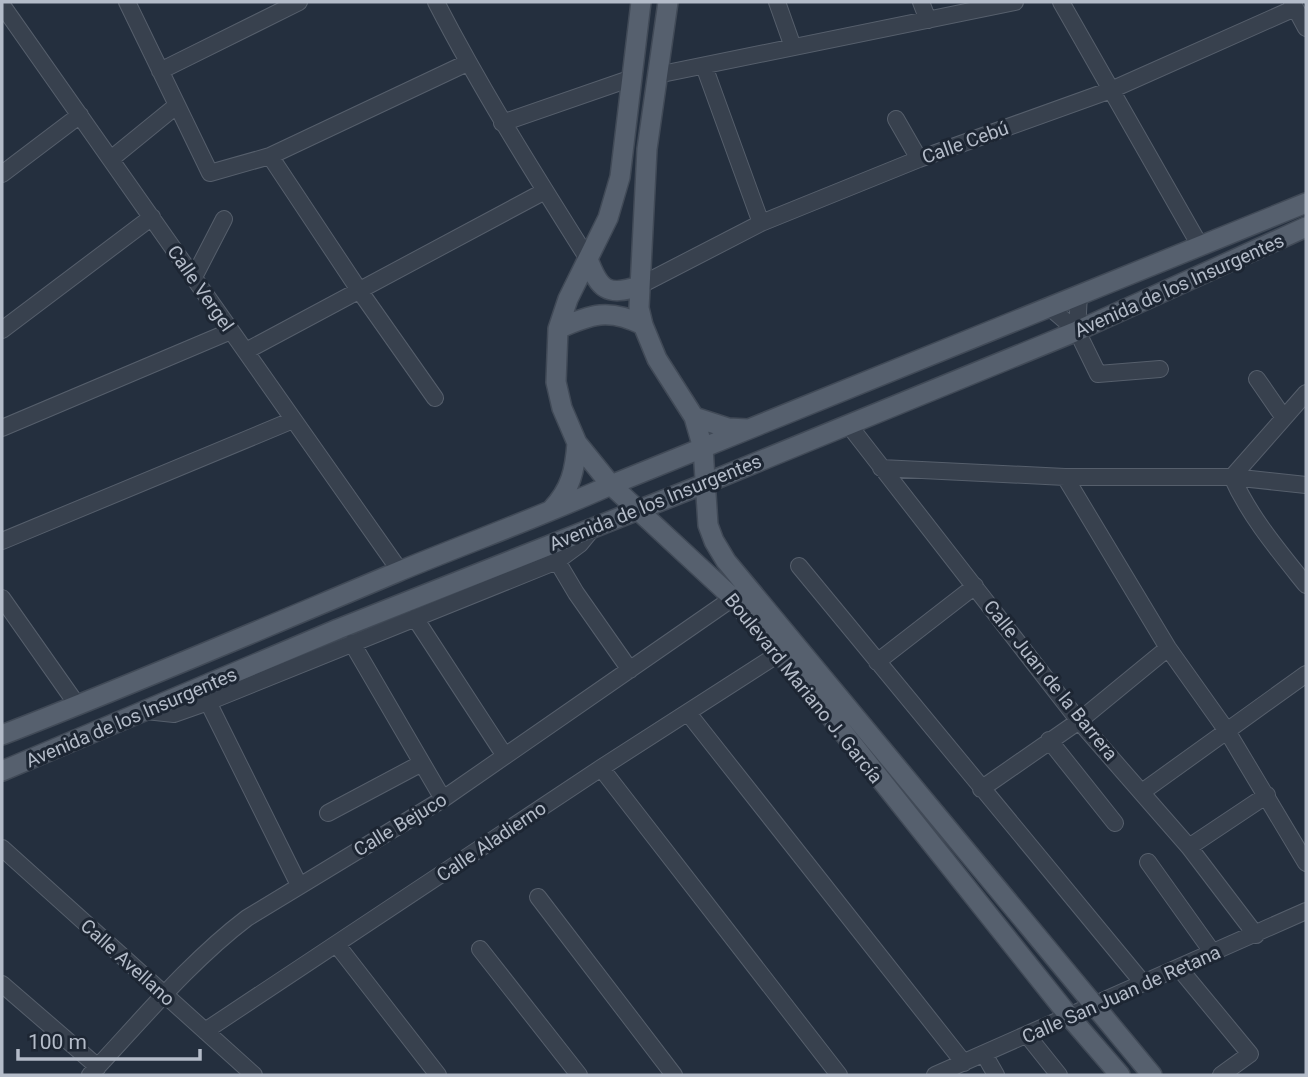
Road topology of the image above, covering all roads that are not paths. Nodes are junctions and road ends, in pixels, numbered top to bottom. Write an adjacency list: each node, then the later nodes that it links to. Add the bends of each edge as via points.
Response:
1 (127, 2): 17 (street)
2 (299, 2): 17 (street)
3 (436, 2): 15 (street)
4 (641, 2): 19 (main road, Boulevard Mariano J. García)
5 (668, 2): 18 (main road, Boulevard Mariano J. García)
6 (777, 2): 14 (street)
7 (920, 2): 12 (street)
8 (1015, 2): 12 (street)
9 (1061, 2): 20 (street)
10 (1294, 5): 13 (street); 20 (street, Calle Cebú)
11 (4, 13): 22 (street, Calle Vergel)
12 (928, 20): 14 (street)
13 (1306, 28)
14 (793, 47): 16 (street)
15 (467, 63): 24 (street); 25 (street)
16 (704, 66): 18 (street); 33 (street)
17 (159, 71): 21 (street)
18 (657, 75): 38 (main road, Boulevard Mariano J. García, via 647,149)
19 (632, 78): 24 (street); 36 (main road, Boulevard Mariano J. García, via 620,177 608,218)
20 (1111, 90): 27 (street, Calle Cebú); 35 (street)
21 (176, 106): 25 (street, via 210,173); 26 (street)
22 (80, 115): 26 (street, Calle Vergel); 28 (street)
23 (896, 118): 27 (street)
24 (502, 123): 29 (street)
25 (270, 156): 39 (street)
26 (111, 159): 31 (street, Calle Vergel)
27 (919, 159): 33 (street, Calle Cebú)
28 (2, 174)
29 (545, 191): 36 (street); 39 (street)
30 (1306, 203): 35 (main road, Avenida de los Insurgentes)
31 (152, 217): 37 (street, Calle Vergel); 44 (street)
32 (224, 219): 37 (street)
33 (761, 223): 38 (street, Calle Cebú)
34 (1306, 227): 46 (main road, Avenida de los Insurgentes)
35 (1199, 244): 40 (main road, Avenida de los Insurgentes)
36 (588, 259): 38 (main road, via 595,279 612,292); 43 (main road, Boulevard Mariano J. García)
37 (194, 277): 45 (street, Calle Vergel)
38 (639, 286): 42 (main road, Boulevard Mariano J. García)
39 (359, 290): 47 (street); 51 (street)
40 (1079, 294): 41 (main road, Avenida de los Insurgentes); 46 (street)
41 (1048, 306): 46 (street); 57 (main road, Avenida de los Insurgentes)
42 (643, 325): 43 (main road, via 609,314); 52 (main road, Boulevard Mariano J. García, via 657,359)
43 (558, 329): 58 (main road, Boulevard Mariano J. García, via 556,382)
44 (2, 330)
45 (231, 331): 47 (street, Calle Vergel); 56 (street)
46 (1077, 331): 48 (street, via 1098,374); 55 (main road, Avenida de los Insurgentes)
47 (246, 351): 54 (street, Calle Vergel)
48 (1160, 369)
49 (1257, 379): 53 (street)
50 (1306, 393): 53 (street)
51 (435, 398)
52 (694, 417): 57 (main road); 59 (main road, Boulevard Mariano J. García)
53 (1284, 418): 62 (street)
54 (293, 421): 69 (street); 72 (street, Calle Vergel)
55 (848, 424): 60 (street, Calle Juan de la Barrera); 63 (main road, Avenida de los Insurgentes)
56 (2, 428)
57 (749, 429): 59 (main road, Avenida de los Insurgentes)
58 (577, 443): 64 (main road, Boulevard Mariano J. García); 67 (main road, via 572,480)
59 (703, 449): 63 (main road, Boulevard Mariano J. García); 64 (main road, Avenida de los Insurgentes)
60 (881, 468): 61 (street); 74 (street, Calle Juan de la Barrera)
61 (1065, 477): 62 (street); 79 (street)
62 (1232, 477): 65 (street); 73 (street, via 1250,513)
63 (704, 484): 66 (main road, Avenida de los Insurgentes); 84 (main road, Boulevard Mariano J. García, via 714,541)
64 (611, 485): 66 (main road, Boulevard Mariano J. García); 67 (main road, Avenida de los Insurgentes)
65 (1306, 485)
66 (638, 510): 68 (main road, Avenida de los Insurgentes); 76 (main road, Boulevard Mariano J. García)
67 (548, 513): 72 (main road, Avenida de los Insurgentes)
68 (593, 528): 70 (street); 87 (main road, Avenida de los Insurgentes)
69 (2, 541)
70 (557, 561): 77 (street); 82 (street)
71 (799, 566): 81 (street)
72 (400, 571): 86 (main road, Avenida de los Insurgentes)
73 (1306, 585)
74 (975, 586): 81 (street); 89 (street, Calle Juan de la Barrera)
75 (2, 598): 86 (street)
76 (733, 598): 80 (main road, Boulevard Mariano J. García); 82 (street, Calle Bejuco)
77 (415, 618): 78 (street); 93 (street)
78 (352, 643): 85 (street); 94 (street)
79 (1168, 648): 89 (street); 90 (street)
80 (780, 653): 84 (main road, Boulevard Mariano J. García); 88 (street, Calle Aladierno)
81 (877, 662): 97 (street)
82 (630, 670): 93 (street, Calle Bejuco)
83 (1306, 674): 90 (street)
84 (811, 678): 118 (main road, Boulevard Mariano J. García); 119 (main road, Boulevard Mariano J. García)
85 (208, 702): 87 (street, via 174,714); 107 (street)
86 (78, 706): 91 (main road, Avenida de los Insurgentes)
87 (146, 711): 96 (main road, Avenida de los Insurgentes)
88 (688, 713): 95 (street, Calle Aladierno); 123 (street)
89 (1079, 721): 92 (street); 98 (street, Calle Juan de la Barrera)
90 (1227, 731): 98 (street); 99 (street)
91 (2, 735)
92 (1049, 740): 97 (street); 102 (street)
93 (505, 756): 100 (street, Calle Bejuco)
94 (422, 763): 100 (street); 101 (street)
95 (601, 768): 111 (street, Calle Aladierno); 129 (street)
96 (2, 771)
97 (981, 789): 115 (street)
98 (1142, 792): 103 (street, Calle Juan de la Barrera)
99 (1267, 795): 103 (street); 106 (street)
100 (443, 799): 107 (street, Calle Bejuco)
101 (328, 813)
102 (1115, 822)
103 (1189, 847): 110 (street, Calle Juan de la Barrera)
104 (2, 848): 117 (street, Calle Avellano)
105 (1148, 862): 113 (street)
106 (1306, 863)
107 (299, 885): 117 (street, Calle Bejuco, via 231,930)
108 (538, 897): 128 (street)
109 (1306, 911): 110 (street, Calle San Juan de Retana)
110 (1256, 935): 113 (street, Calle San Juan de Retana)
111 (337, 944): 120 (street, Calle Aladierno); 126 (street)
112 (480, 948): 127 (street)
113 (1213, 953): 114 (street, Calle San Juan de Retana)
114 (1179, 968): 115 (street, Calle San Juan de Retana); 135 (street, via 1250,1054)
115 (1143, 983): 118 (street, Calle San Juan de Retana)
116 (2, 984): 124 (street)
117 (164, 994): 120 (street, Calle Avellano); 124 (street, Calle Bejuco)
118 (1094, 1007): 119 (street, Calle San Juan de Retana); 134 (main road, Boulevard Mariano J. García)
119 (1069, 1016): 121 (street, Calle San Juan de Retana); 133 (main road, Boulevard Mariano J. García)
120 (205, 1031): 125 (street, Calle Avellano)
121 (1027, 1035): 122 (street, Calle San Juan de Retana); 132 (street)
122 (984, 1054): 123 (street, Calle San Juan de Retana); 131 (street)
123 (964, 1063): 130 (street, Calle San Juan de Retana)
124 (94, 1071)
125 (254, 1075)
126 (438, 1075)
127 (579, 1075)
128 (674, 1075)
129 (839, 1075)
130 (935, 1075)
131 (996, 1075)
132 (1059, 1075)
133 (1120, 1075)
134 (1152, 1075)
135 (1221, 1075)

